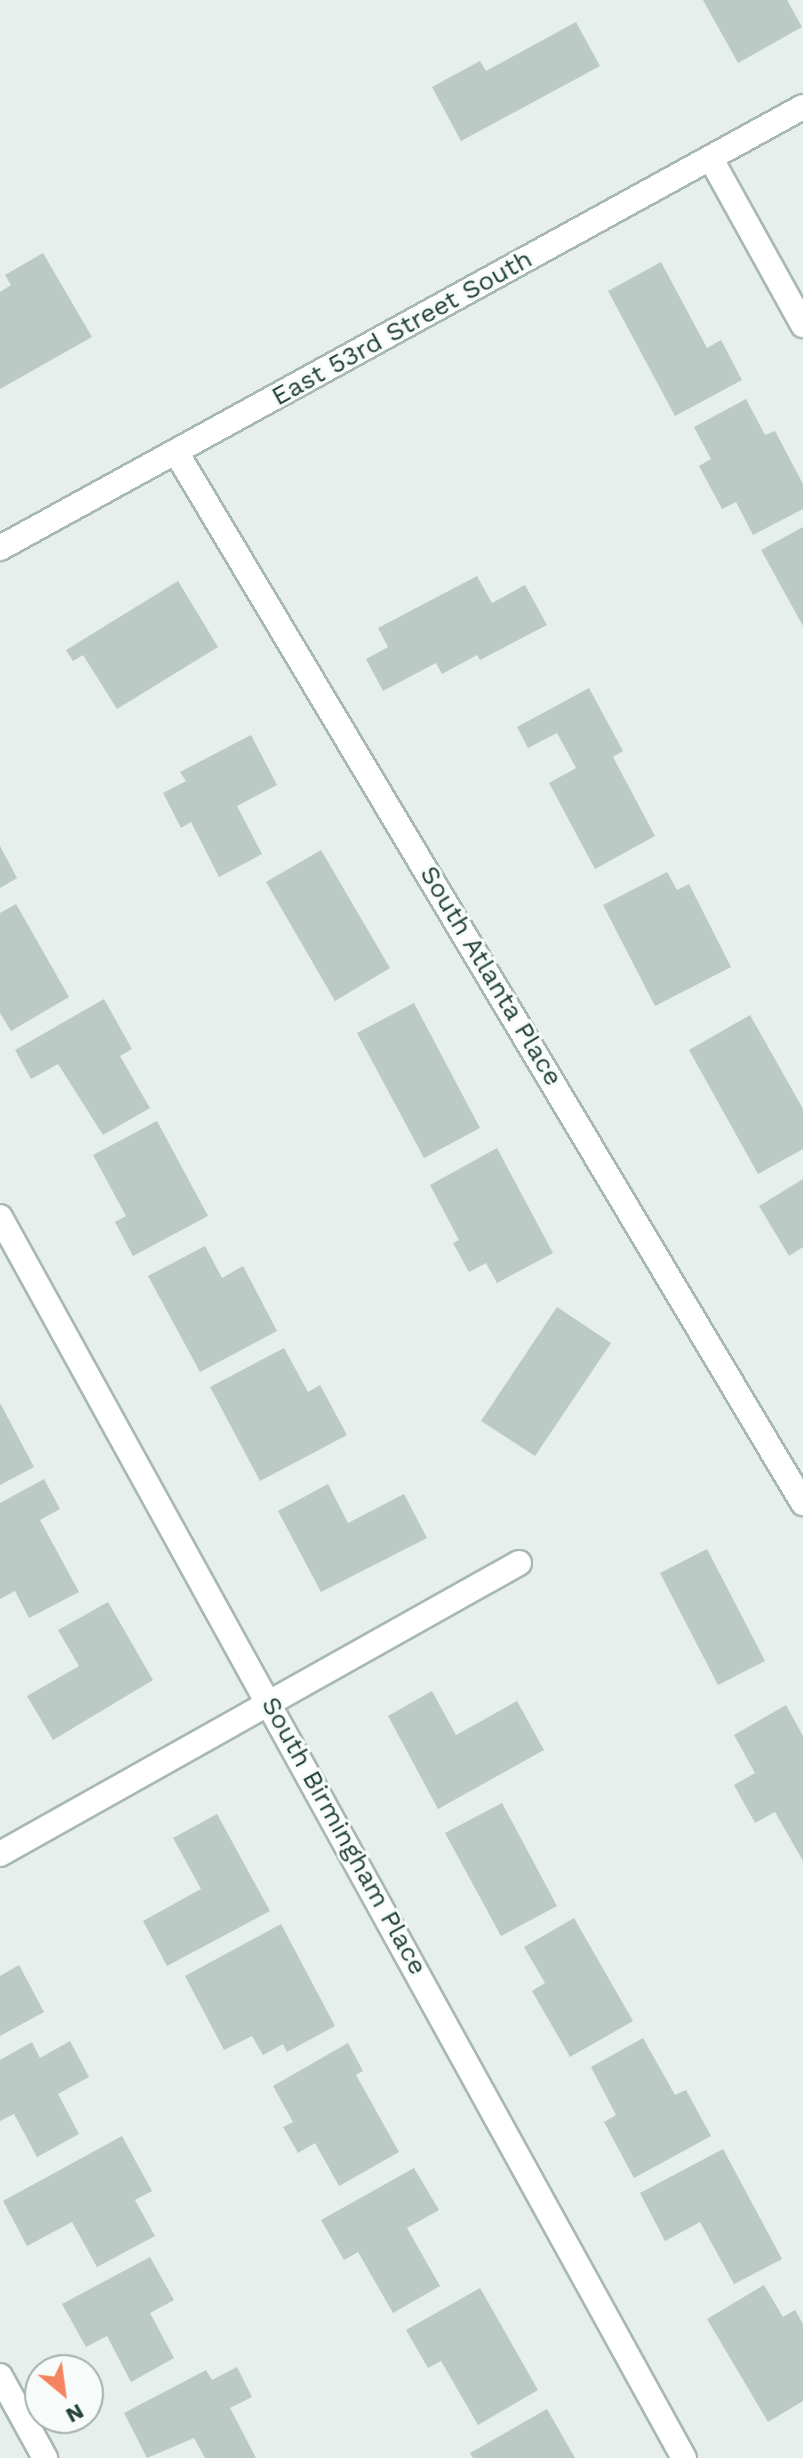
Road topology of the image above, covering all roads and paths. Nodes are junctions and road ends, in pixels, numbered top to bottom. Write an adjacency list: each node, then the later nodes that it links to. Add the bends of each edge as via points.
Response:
1 (803, 107): 2 (street, East 53rd Street South)
2 (711, 159): 3 (street); 4 (street, East 53rd Street South)
3 (803, 325)
4 (176, 452): 5 (street, East 53rd Street South); 7 (street, South Atlanta Place)
5 (0, 548)
6 (0, 1217): 9 (street, South Birmingham Place)
7 (803, 1503)
8 (519, 1563): 9 (street)
9 (270, 1701): 10 (street); 13 (street, South Birmingham Place)
10 (0, 1854)
11 (0, 2376): 12 (street)
12 (45, 2458)
13 (684, 2458)

